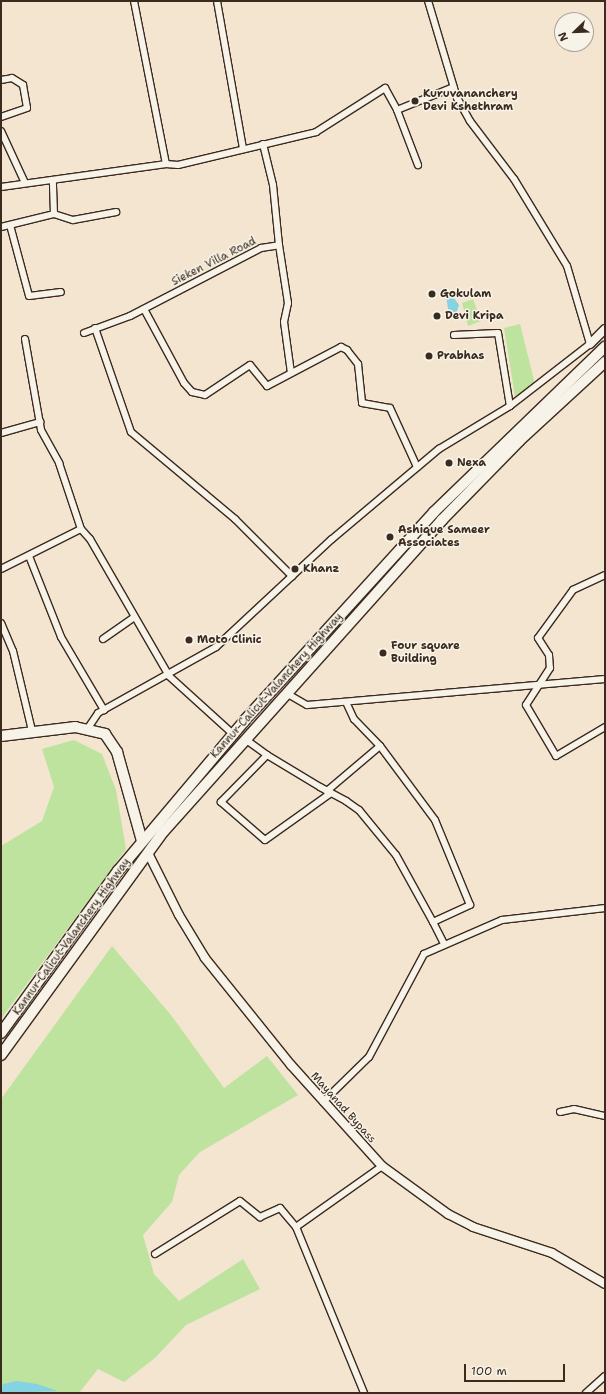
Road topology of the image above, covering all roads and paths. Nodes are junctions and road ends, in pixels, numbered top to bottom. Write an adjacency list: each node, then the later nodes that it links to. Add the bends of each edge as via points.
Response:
1 (134, 1): 12 (street)
2 (224, 1): 4 (street)
3 (428, 1): 6 (street)
4 (217, 2): 11 (street)
5 (1, 80): 8 (street, via 12,78 23,85 27,108)
6 (454, 88): 7 (street); 29 (street, via 470,121 514,179 566,266)
7 (397, 110): 10 (street, via 385,88 316,132); 13 (street)
8 (1, 117)
9 (1, 131): 15 (street)
10 (263, 144): 11 (street); 21 (street, via 273,185)
11 (243, 149): 12 (street, via 178,164)
12 (166, 164): 14 (street)
13 (418, 165)
14 (53, 180): 15 (street); 18 (street)
15 (25, 183): 16 (street)
16 (1, 187)
17 (116, 212): 18 (street, via 73,220)
18 (54, 214): 19 (street)
19 (10, 225): 20 (street); 22 (street, via 29,296)
20 (1, 227)
21 (279, 245): 23 (street, Sieken Villa Road, via 261,248); 32 (street, via 288,303 284,322)
22 (61, 292)
23 (144, 309): 24 (street, Sieken Villa Road); 32 (street, via 184,383 192,392 206,395 250,365 267,386)
24 (95, 328): 26 (street, Sieken Villa Road); 40 (street, via 131,432 235,519)
25 (605, 329): 29 (street)
26 (84, 333)
27 (454, 336): 33 (street, via 498,333)
28 (25, 339): 34 (street)
29 (590, 344): 33 (street)
30 (605, 347): 54 (main road, Kannur-Calicut-Valanchery Highway, via 434,512)
31 (604, 365): 48 (main road, Kannur-Calicut-Valanchery Highway, via 442,520)
32 (290, 373): 36 (street, via 341,347 347,350 358,364 362,403 390,408)
33 (510, 406): 36 (street, via 439,449)
34 (40, 422): 35 (street); 37 (street, via 59,462)
35 (1, 433)
36 (417, 467): 40 (street)
37 (81, 529): 38 (street); 42 (street, via 90,539)
38 (29, 556): 39 (street); 50 (street, via 60,637)
39 (1, 569)
40 (292, 576): 45 (street, via 216,647)
41 (605, 576): 47 (street, via 573,590 538,638 549,655 550,668)
42 (134, 617): 44 (street); 45 (street)
43 (1, 623): 53 (street, via 13,651)
44 (103, 639)
45 (169, 676): 50 (street); 54 (street)
46 (605, 679): 47 (street)
47 (536, 685): 49 (street); 51 (street, via 526,705 556,756)
48 (286, 693): 49 (street, via 307,705); 56 (main road, Kannur-Calicut-Valanchery Highway)
49 (346, 702): 57 (street, via 354,719)
50 (104, 710): 52 (street)
51 (605, 727)
52 (88, 728): 53 (main road); 60 (main road, via 105,734 117,752)
53 (32, 731): 55 (main road)
54 (233, 734): 60 (main road, Kannur-Calicut-Valanchery Highway)
55 (1, 736)
56 (245, 739): 58 (street); 61 (main road, Kannur-Calicut-Valanchery Highway)
57 (380, 746): 59 (street); 63 (street, via 435,820 470,905)
58 (267, 755): 59 (street); 59 (street, via 221,802 265,840)
59 (329, 792): 63 (street, via 360,810 386,840)
60 (142, 841): 65 (main road, Kannur-Calicut-Valanchery Highway)
61 (148, 853): 66 (main road, Kannur-Calicut-Valanchery Highway); 67 (street, Mayanad Bypass, via 179,915 205,958)
62 (605, 908): 64 (street, via 502,920)
63 (433, 922): 64 (street)
64 (444, 944): 67 (street, via 424,954 369,1057)
65 (1, 1033)
66 (1, 1055)
67 (323, 1102): 70 (street, Mayanad Bypass)
68 (560, 1112): 69 (street, via 574,1109)
69 (605, 1116)
70 (382, 1166): 71 (street); 73 (street, Mayanad Bypass, via 448,1214 473,1227 552,1253)
71 (296, 1227): 72 (street, via 280,1208 260,1217 240,1201); 75 (street)
72 (155, 1254)
73 (605, 1284)
74 (605, 1376): 76 (street)
75 (364, 1393)
76 (586, 1393)

